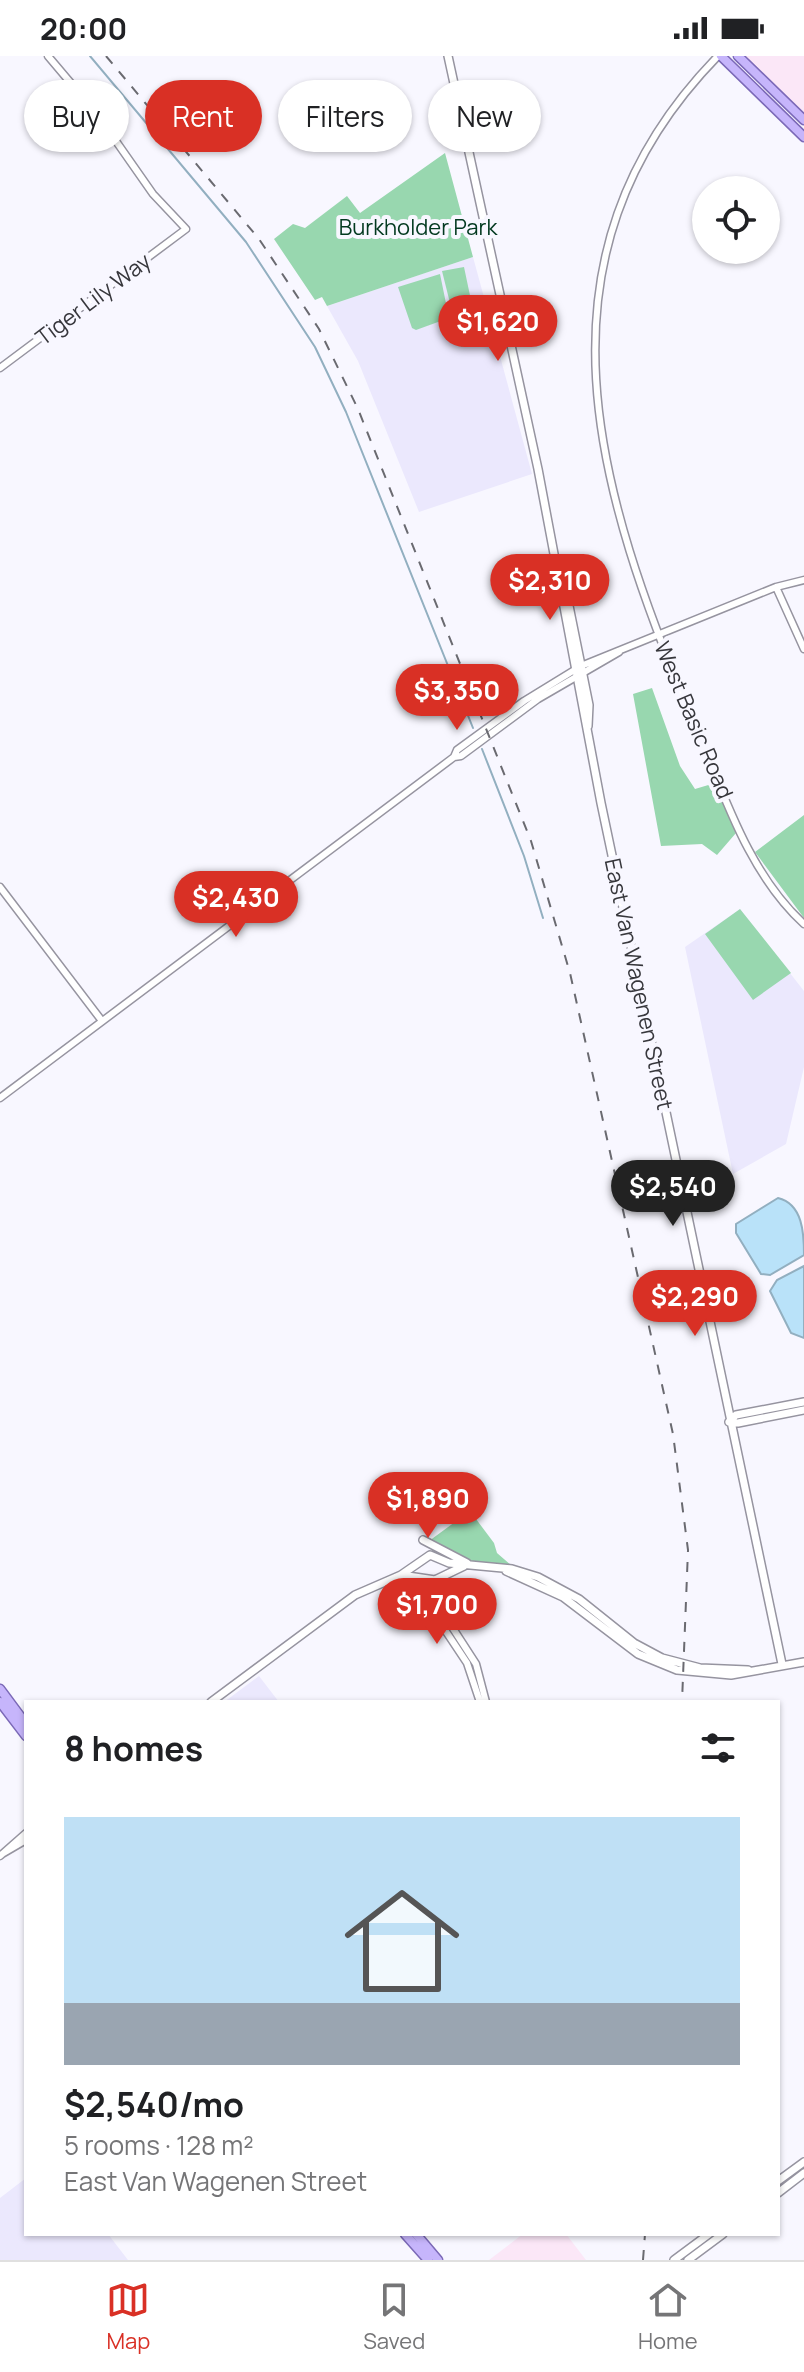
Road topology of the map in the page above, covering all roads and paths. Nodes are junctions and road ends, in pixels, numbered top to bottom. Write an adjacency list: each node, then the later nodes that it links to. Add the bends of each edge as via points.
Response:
1 (48, 56): 7 (street, Tiger Lily Way, via 186,229)
2 (448, 56): 12 (main road, East Van Wagenen Street, via 564,581)
3 (720, 56): 6 (main road); 10 (street, West Basic Road, via 668,112 630,179 606,254 598,304 594,369 604,453 620,528)
4 (738, 56): 5 (main road)
5 (804, 120)
6 (804, 137)
7 (0, 368)
8 (804, 580): 9 (street)
9 (776, 587): 10 (street); 11 (street)
10 (659, 636): 12 (street); 14 (street, West Basic Road, via 743,837 772,886)
11 (804, 649)
12 (579, 671): 15 (street, via 454,757); 19 (main road, East Van Wagenen Street)
13 (0, 887): 15 (street)
14 (804, 924)
15 (102, 1021): 16 (street)
16 (0, 1098)
17 (804, 1402): 19 (main road, via 736,1415)
18 (804, 1410): 19 (main road)
19 (729, 1422): 28 (main road, East Van Wagenen Street)
20 (423, 1540): 23 (main road)
21 (441, 1560): 22 (main road, via 430,1555); 23 (main road); 25 (main road)
22 (420, 1562): 24 (main road); 26 (main road)
23 (468, 1566): 25 (main road); 28 (main road, via 524,1572 558,1586 662,1658 700,1668 748,1670)
24 (401, 1575): 26 (main road); 30 (main road, via 355,1595)
25 (440, 1577): 26 (main road); 32 (street, via 443,1613 476,1664)
26 (425, 1579): 31 (street, via 439,1621 467,1663)
27 (804, 1662): 28 (main road)
28 (782, 1664)
29 (2, 1697): 33 (main road); 34 (main road)
30 (214, 1700)
31 (482, 1700)
32 (483, 1700)
33 (24, 1722)
34 (24, 1733)
35 (24, 1835): 37 (street)
36 (24, 1841): 37 (street)
37 (1, 1855)
38 (804, 2162): 40 (main road)
39 (804, 2173): 41 (main road)
40 (780, 2180)
41 (780, 2191)
42 (407, 2236): 46 (main road)
43 (418, 2236): 47 (main road)
44 (706, 2236): 48 (main road)
45 (720, 2236): 49 (main road)
46 (428, 2260)
47 (438, 2260)
48 (674, 2260)
49 (688, 2260)

